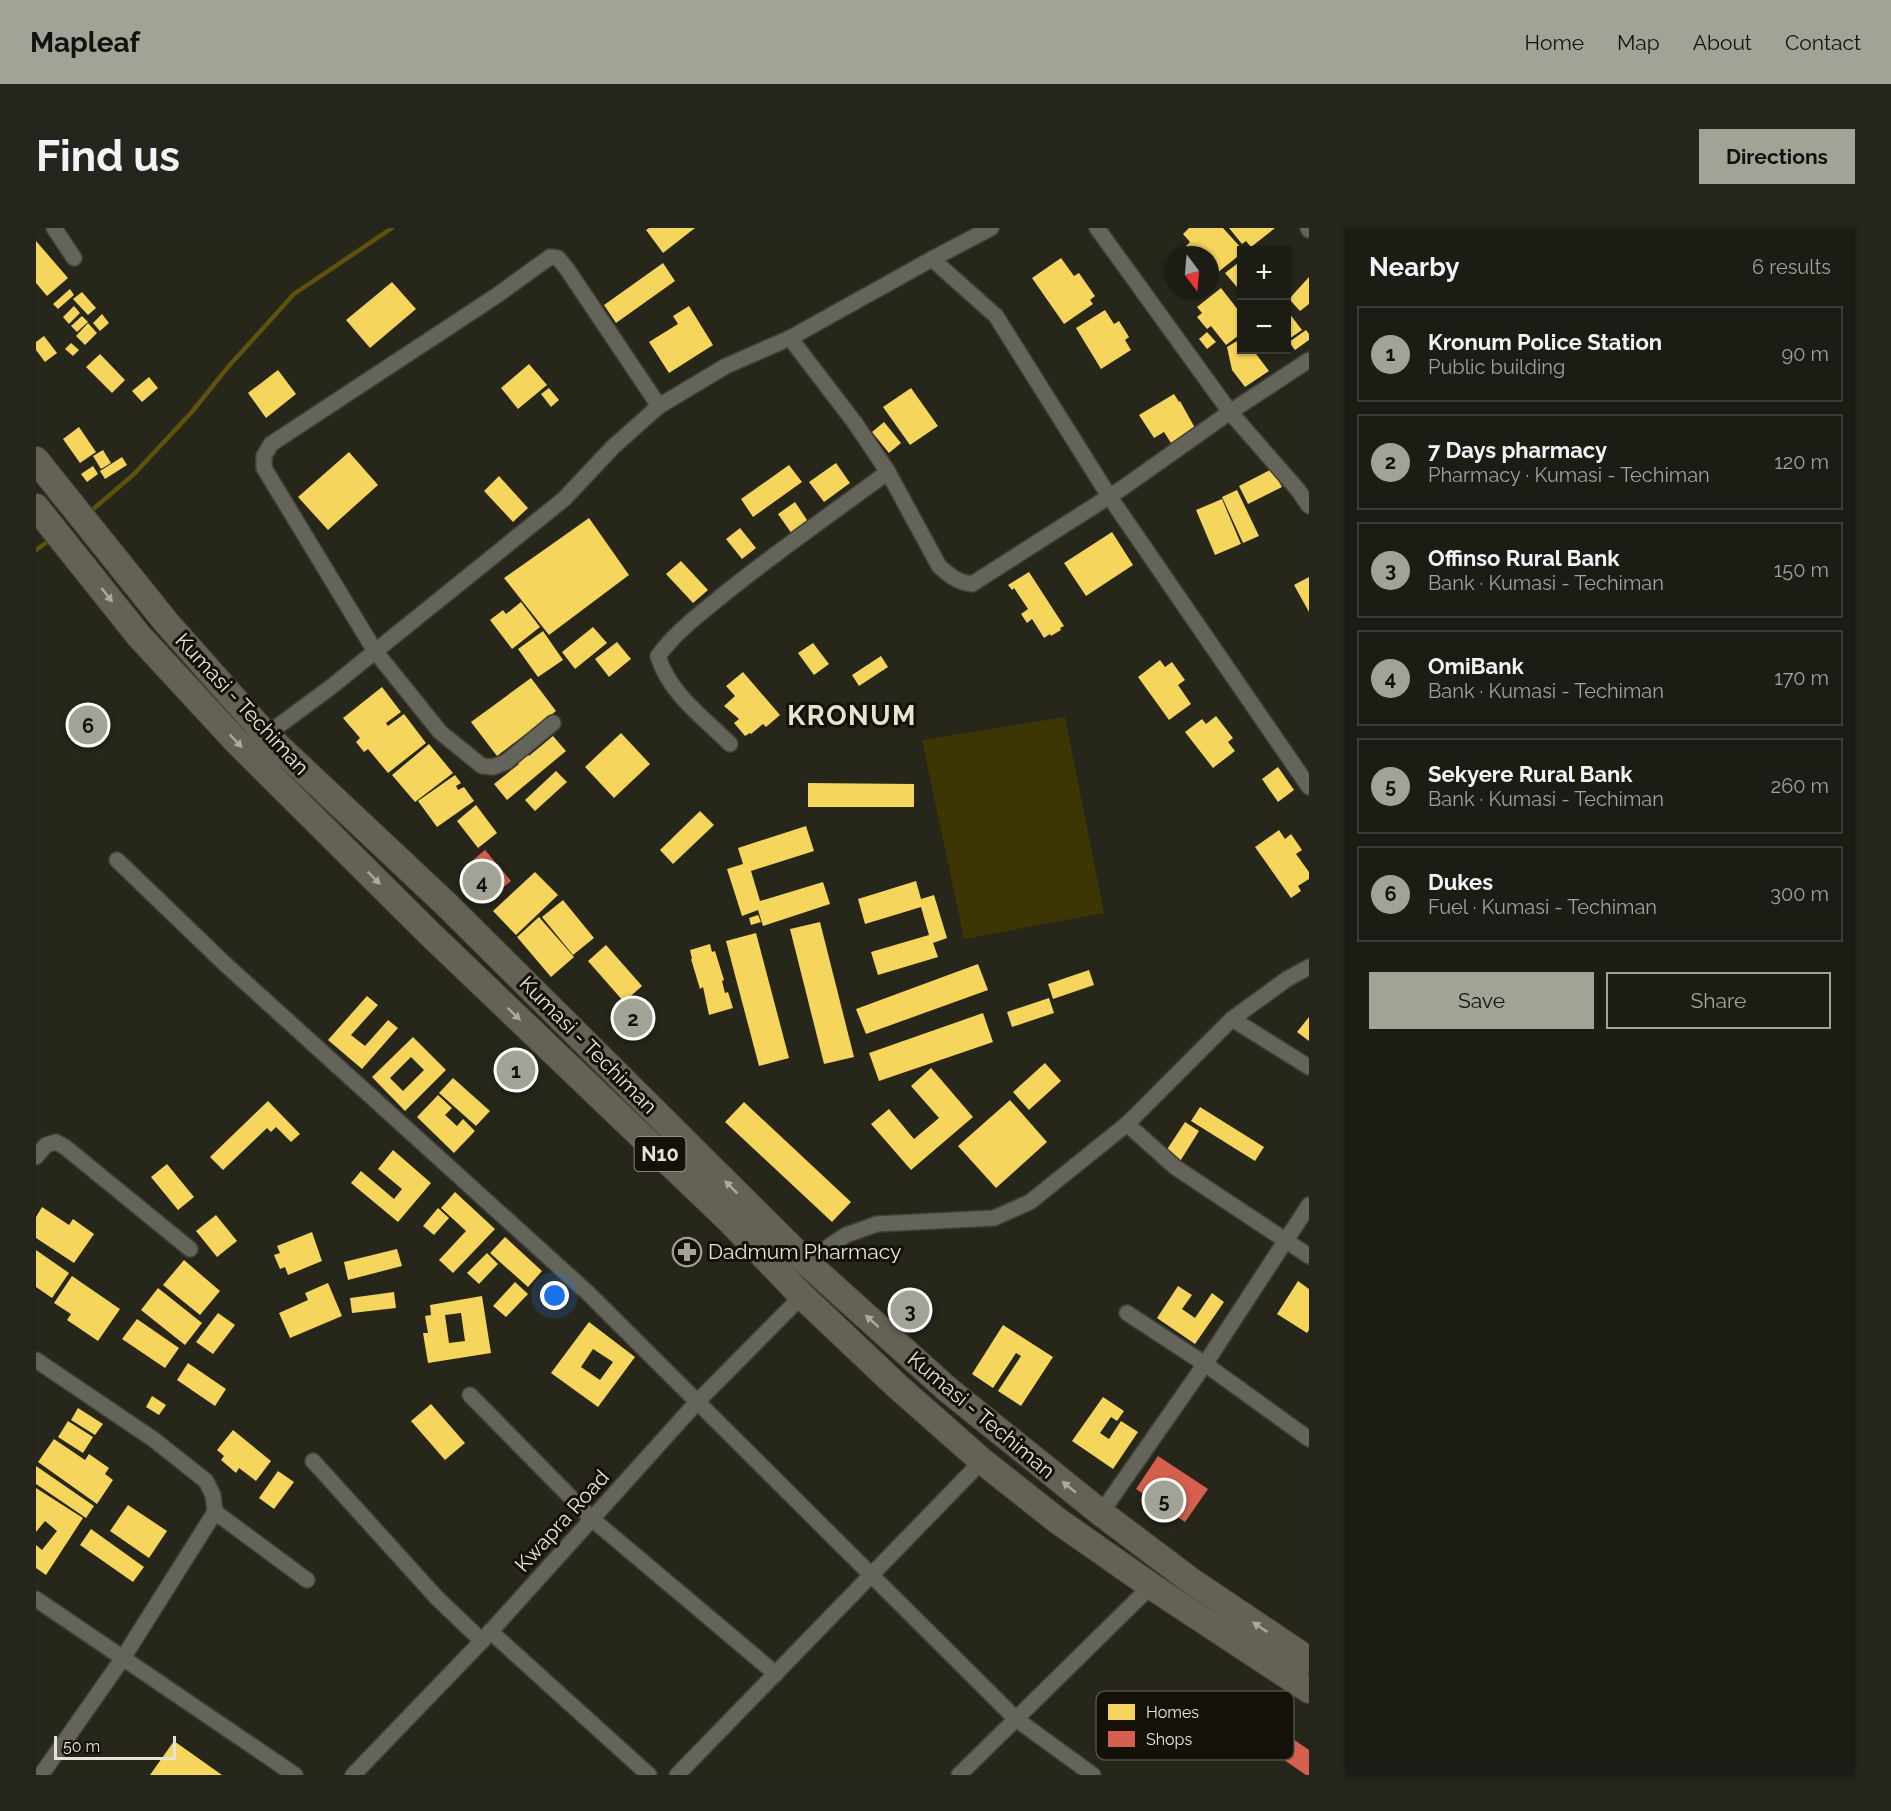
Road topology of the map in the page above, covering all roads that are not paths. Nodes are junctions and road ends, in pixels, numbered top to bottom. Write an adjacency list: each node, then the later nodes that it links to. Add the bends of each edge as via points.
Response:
1 (54, 228): 4 (street)
2 (991, 228): 5 (street)
3 (1097, 228): 9 (street)
4 (74, 258)
5 (932, 259): 6 (street); 12 (street, via 996,316)
6 (790, 338): 8 (street, via 726,366); 11 (street)
7 (1309, 360): 9 (street)
8 (659, 406): 15 (street, via 564,498); 15 (street, via 567,269 558,258 550,257 271,444 264,456 264,468)
9 (1230, 412): 12 (street); 13 (street)
10 (36, 460): 17 (highway, Kumasi - Techiman / N10, via 166,622)
11 (888, 472): 12 (street, via 939,566 952,578 972,584); 18 (street, via 777,552 685,626 658,656 673,689)
12 (1109, 496): 19 (street)
13 (1309, 506)
14 (41, 514): 31 (highway, N10, one-way to 31, via 138,636 236,741 430,934 730,1221)
15 (375, 651): 16 (street, via 440,732 482,766 506,762); 17 (street)
16 (553, 723)
17 (266, 735): 30 (highway, Kumasi - Techiman / N10, one-way to 17, via 447,905)
18 (730, 744)
19 (1309, 787)
20 (117, 860): 36 (street, via 225,964 588,1293)
21 (1309, 967): 22 (street)
22 (1233, 1019): 23 (street); 24 (street)
23 (1309, 1066)
24 (1127, 1124): 27 (street, via 1175,1167); 30 (street, via 1030,1202 994,1218 877,1224 846,1235)
25 (36, 1157): 28 (street, via 46,1144 56,1142 65,1147)
26 (1309, 1205): 27 (street)
27 (1286, 1241): 29 (street); 34 (street)
28 (190, 1248)
29 (1309, 1256)
30 (806, 1262): 41 (highway, Kumasi - Techiman / N10, one-way to 30, via 947,1389)
31 (802, 1296): 36 (street, Kwapra Road); 39 (highway, N10)
32 (1128, 1313): 34 (street)
33 (36, 1360): 40 (street, via 153,1439 206,1481)
34 (1205, 1364): 37 (street); 41 (street)
35 (470, 1395): 42 (street)
36 (698, 1401): 42 (street, Kwapra Road); 43 (street)
37 (1309, 1439)
38 (313, 1461): 47 (street, via 437,1598)
39 (982, 1461): 43 (street); 45 (highway, N10)
40 (215, 1512): 44 (street); 48 (street)
41 (1101, 1513): 49 (highway, Kumasi - Techiman / N10, one-way to 41, via 1190,1580)
42 (592, 1519): 47 (street, Kwapra Road); 50 (street)
43 (872, 1576): 50 (street); 52 (street)
44 (307, 1580)
45 (1151, 1587): 51 (highway, N10); 52 (street)
46 (36, 1599): 48 (street)
47 (486, 1636): 55 (street, Kwapra Road); 56 (street)
48 (123, 1658): 53 (street); 54 (street)
49 (1309, 1660)
50 (776, 1674): 57 (street)
51 (1304, 1678)
52 (1016, 1719): 58 (street); 59 (street)
53 (41, 1775)
54 (295, 1775)
55 (353, 1775)
56 (649, 1775)
57 (677, 1775)
58 (958, 1775)
59 (1093, 1775)

